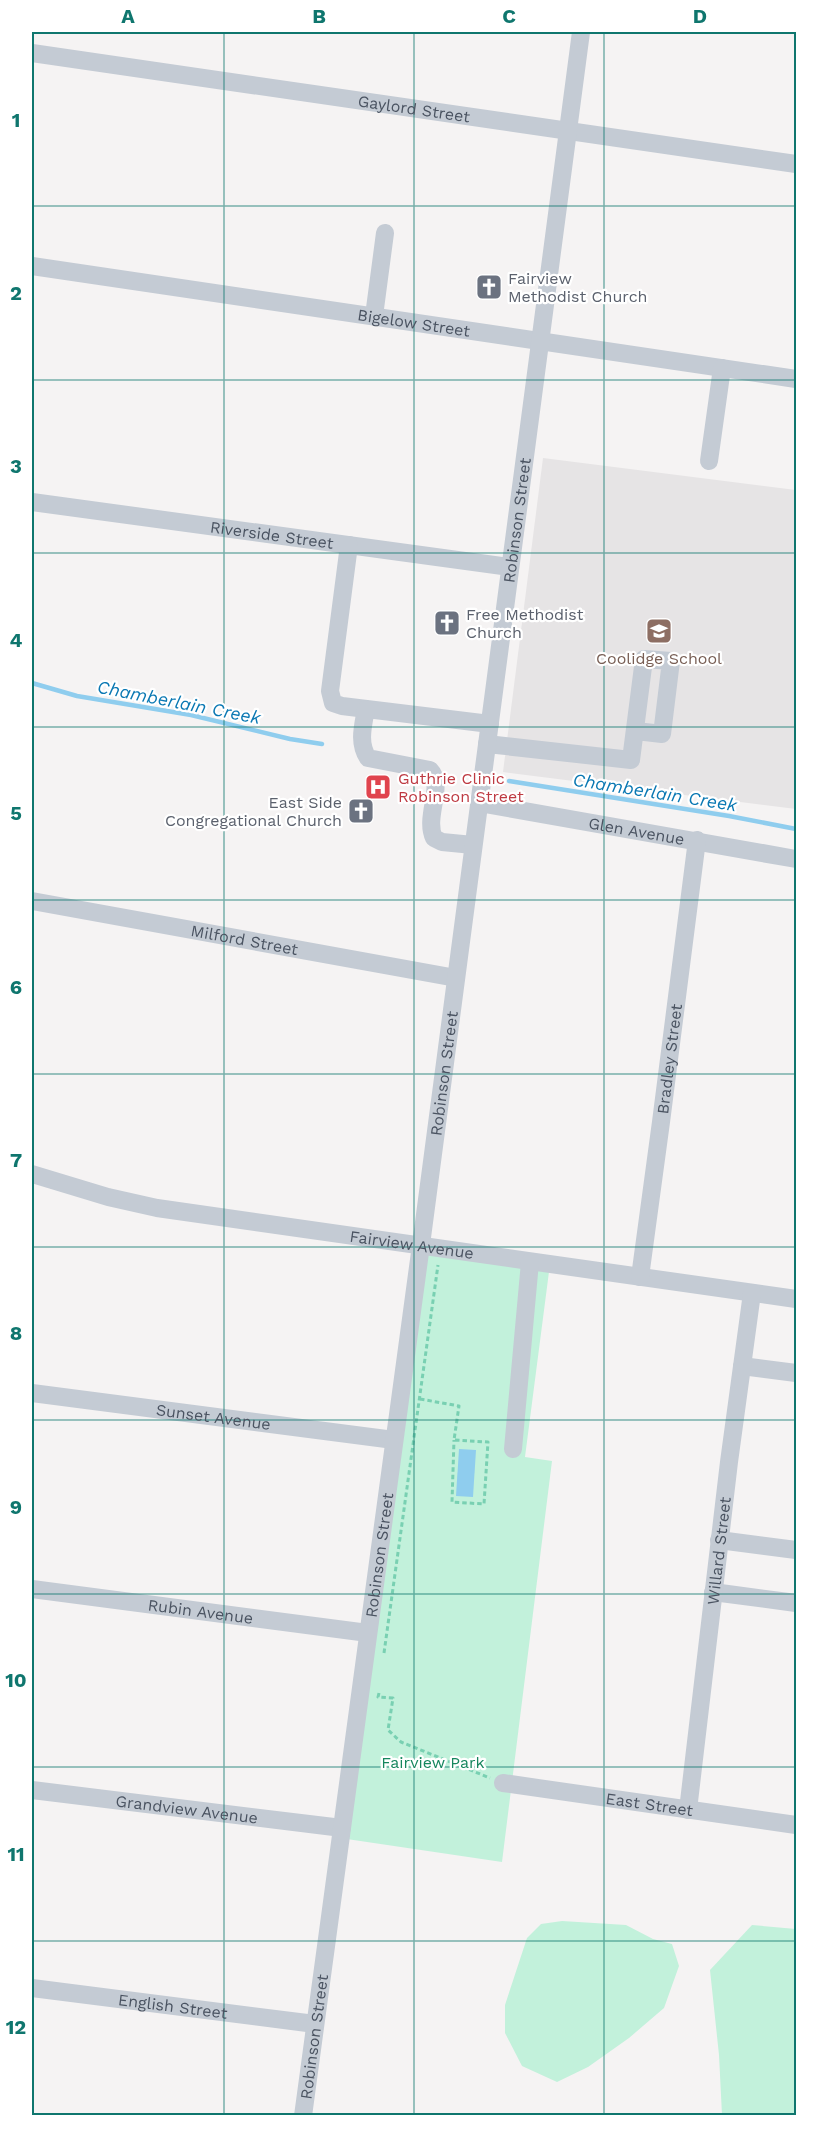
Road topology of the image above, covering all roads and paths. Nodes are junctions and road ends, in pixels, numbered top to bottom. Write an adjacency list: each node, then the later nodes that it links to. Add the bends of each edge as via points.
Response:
1 (581, 32): 3 (street, Robinson Street)
2 (32, 53): 3 (street, Gaylord Street)
3 (568, 132): 4 (street, Gaylord Street); 8 (street, Robinson Street)
4 (796, 164)
5 (385, 232): 7 (street)
6 (32, 266): 7 (street, Bigelow Street)
7 (374, 316): 8 (street, Bigelow Street)
8 (540, 340): 9 (street, Bigelow Street); 14 (street, Robinson Street)
9 (722, 368): 10 (street, Bigelow Street); 11 (street)
10 (796, 379)
11 (709, 461)
12 (32, 502): 13 (street, Riverside Street)
13 (349, 545): 14 (street, Riverside Street); 15 (street, via 330,691 333,703)
14 (510, 567): 16 (street, Robinson Street)
15 (366, 709): 16 (street); 21 (street, via 361,740 368,758 430,770 436,784 430,823 434,838)
16 (490, 724): 18 (street, Robinson Street)
17 (636, 731): 18 (street, via 632,760)
18 (487, 744): 19 (street, Robinson Street)
19 (479, 802): 20 (street, Glen Avenue); 21 (street, Robinson Street)
20 (697, 840): 22 (street, Glen Avenue); 29 (street, Bradley Street)
21 (474, 845): 24 (street, Robinson Street)
22 (796, 859)
23 (32, 901): 24 (street, Milford Street)
24 (456, 978): 26 (street, Robinson Street)
25 (32, 1174): 26 (street, Fairview Avenue, via 157,1208)
26 (421, 1245): 27 (street, Fairview Avenue); 36 (street, Robinson Street)
27 (441, 1248): 28 (street, Fairview Avenue); 35 (path)
28 (530, 1262): 29 (street, Fairview Avenue); 38 (street)
29 (640, 1277): 30 (street, Fairview Avenue)
30 (753, 1293): 31 (street, Fairview Avenue); 32 (street, Willard Street)
31 (796, 1299)
32 (742, 1366): 33 (street); 39 (street, Willard Street)
33 (796, 1373)
34 (32, 1393): 36 (street, Sunset Avenue)
35 (420, 1399): 37 (path, via 459,1406); 45 (path)
36 (394, 1440): 44 (street, Robinson Street)
37 (454, 1440): 37 (path, via 488,1442 484,1504 452,1502)
38 (513, 1449)
39 (719, 1540): 40 (street); 42 (street, Willard Street)
40 (796, 1550)
41 (32, 1589): 44 (street, Rubin Avenue)
42 (713, 1592): 43 (street); 49 (street, Willard Street)
43 (796, 1603)
44 (368, 1633): 51 (street, Robinson Street)
45 (383, 1661)
46 (380, 1685): 47 (path, via 378,1696 393,1698 388,1730 400,1742)
47 (502, 1783): 49 (street, East Street)
48 (32, 1790): 51 (street, Grandview Avenue)
49 (688, 1810): 50 (street, East Street)
50 (796, 1825)
51 (342, 1828): 53 (street, Robinson Street)
52 (32, 1988): 53 (street, English Street)
53 (315, 2024): 54 (street, Robinson Street)
54 (303, 2115)

